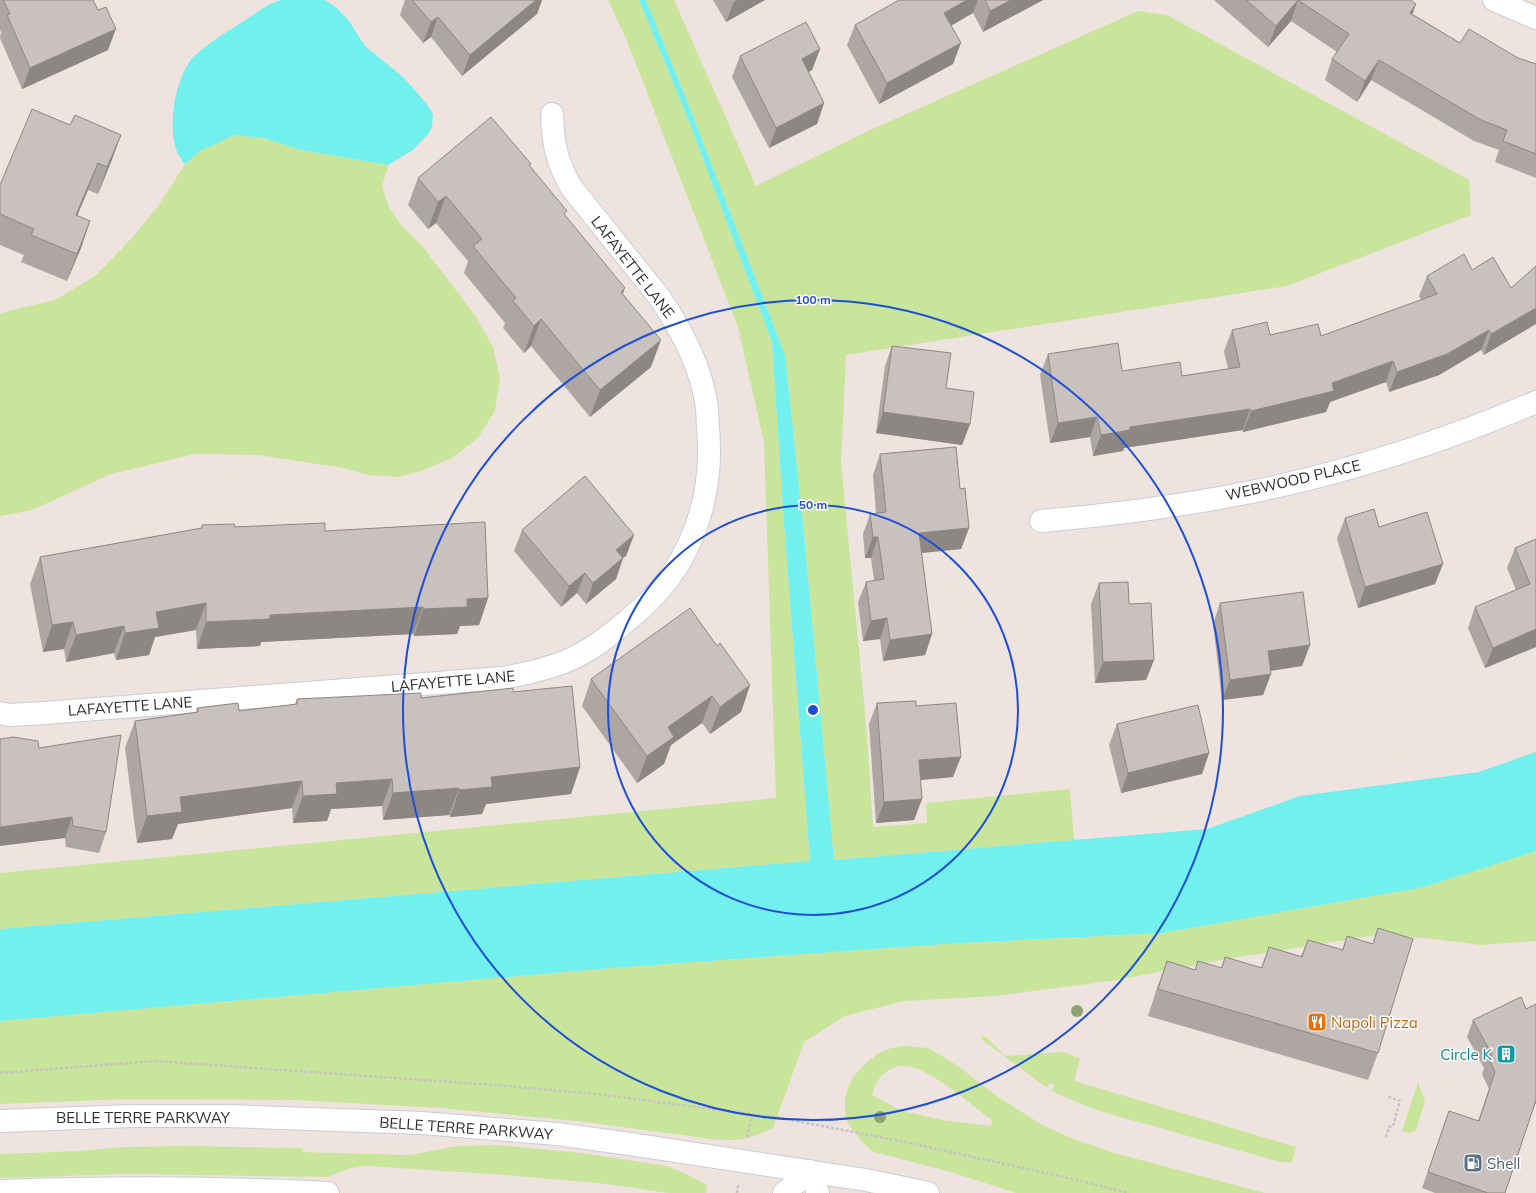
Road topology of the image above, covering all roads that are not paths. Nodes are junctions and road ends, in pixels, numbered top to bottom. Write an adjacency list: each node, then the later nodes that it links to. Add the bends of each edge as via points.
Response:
1 (1494, 0): 2 (street)
2 (1536, 18)
3 (552, 114): 6 (street, LAFAYETTE LANE, via 555,150 561,170 571,187 673,317 700,376 706,403 709,448 702,507 680,559 662,587 611,634 582,654 552,666 508,677 44,713)
4 (1536, 402): 5 (street, WEBWOOD PLACE, via 1444,437 1300,481 1149,510)
5 (1041, 521)
6 (0, 714)
7 (0, 1121): 8 (street, BELLE TERRE PARKWAY, via 132,1116 228,1116 422,1123 557,1134)
8 (810, 1171): 11 (street); 12 (street); 13 (street, BELLE TERRE PARKWAY)
9 (0, 1191): 10 (street, via 135,1188)
10 (328, 1193)
11 (784, 1193)
12 (818, 1193)
13 (928, 1193)

